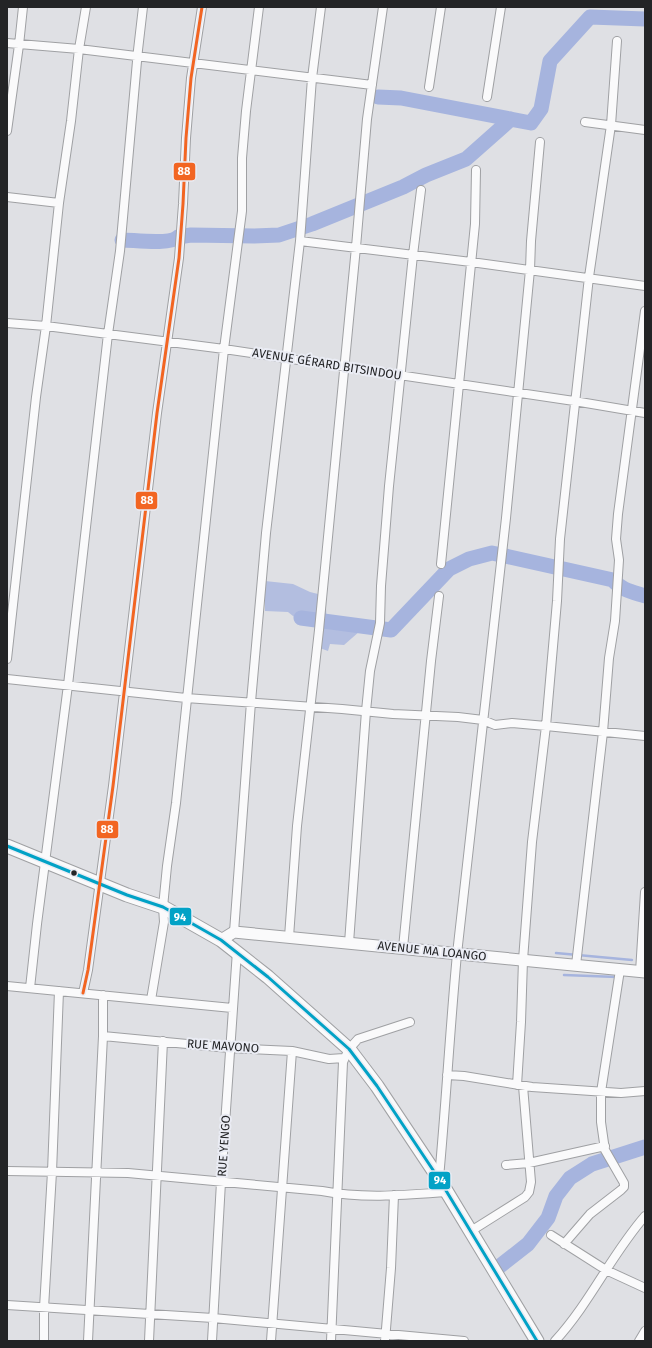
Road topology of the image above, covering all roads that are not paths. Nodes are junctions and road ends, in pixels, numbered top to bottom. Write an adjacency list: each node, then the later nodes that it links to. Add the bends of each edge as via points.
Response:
1 (23, 7): 12 (street)
2 (86, 7): 13 (street)
3 (143, 7): 14 (street)
4 (202, 7): 15 (street)
5 (259, 7): 16 (street)
6 (321, 7): 17 (street)
7 (383, 7): 18 (street)
8 (441, 7): 19 (street)
9 (501, 7): 20 (street)
10 (617, 41): 22 (street)
11 (7, 43): 12 (street)
12 (19, 45): 13 (street); 24 (street)
13 (79, 49): 14 (street); 29 (street)
14 (137, 56): 15 (street); 40 (street, via 120,252)
15 (194, 64): 16 (street); 41 (street, via 178,258)
16 (251, 71): 17 (street); 42 (street, via 242,158 242,212)
17 (312, 78): 18 (street); 30 (street)
18 (372, 85): 31 (street)
19 (429, 87)
20 (488, 97)
21 (585, 122): 22 (street)
22 (611, 125): 23 (street); 35 (street)
23 (645, 130)
24 (7, 131)
25 (540, 142): 34 (street)
26 (476, 170): 33 (street)
27 (421, 190): 32 (street)
28 (7, 197): 29 (street)
29 (59, 203): 39 (street)
30 (300, 241): 31 (street); 43 (street)
31 (356, 247): 32 (street); 44 (street)
32 (413, 255): 33 (street); 45 (street)
33 (471, 262): 34 (street); 46 (street)
34 (530, 270): 35 (street); 47 (street)
35 (589, 277): 36 (street); 48 (street)
36 (645, 286)
37 (645, 311): 49 (street)
38 (7, 323): 39 (street, AVENUE GÉRARD BITSINDOU)
39 (46, 326): 40 (street, AVENUE GÉRARD BITSINDOU); 53 (street)
40 (108, 334): 41 (street, AVENUE GÉRARD BITSINDOU); 55 (street)
41 (167, 341): 42 (street, AVENUE GÉRARD BITSINDOU); 56 (street)
42 (224, 349): 43 (street, AVENUE GÉRARD BITSINDOU); 57 (street)
43 (286, 358): 44 (street, AVENUE GÉRARD BITSINDOU); 58 (street, via 266,533)
44 (345, 367): 45 (street, AVENUE GÉRARD BITSINDOU); 59 (street)
45 (401, 376): 46 (street, AVENUE GÉRARD BITSINDOU); 60 (street, via 389,486 380,624 370,671)
46 (459, 384): 47 (street, AVENUE GÉRARD BITSINDOU); 51 (street)
47 (517, 393): 48 (street, AVENUE GÉRARD BITSINDOU); 62 (street)
48 (574, 401): 49 (street, AVENUE GÉRARD BITSINDOU); 63 (street, via 560,539)
49 (632, 412): 50 (street, AVENUE GÉRARD BITSINDOU); 64 (street, via 618,514 616,539 619,560 615,621)
50 (645, 413)
51 (441, 564)
52 (439, 596): 61 (street)
53 (7, 659)
54 (7, 679): 55 (street)
55 (68, 685): 56 (street); 67 (street)
56 (123, 692): 57 (street); 68 (street)
57 (186, 698): 58 (street); 70 (street)
58 (251, 702): 59 (street); 71 (street)
59 (310, 707): 60 (street); 72 (street, via 297,826)
60 (366, 711): 61 (street); 74 (street)
61 (427, 715): 62 (street); 75 (street)
62 (483, 720): 63 (street, via 495,725 512,723); 77 (street)
63 (546, 726): 64 (street); 78 (street, via 532,842)
64 (603, 732): 65 (street); 79 (street)
65 (645, 736)
66 (7, 849): 67 (highway)
67 (45, 862): 68 (highway); 83 (street)
68 (99, 884): 70 (highway); 85 (street)
69 (645, 892): 81 (street)
70 (163, 907): 73 (highway); 87 (street, via 164,922)
71 (234, 932): 72 (main road, AVENUE MA LOANGO); 73 (main road)
72 (289, 937): 74 (main road, AVENUE MA LOANGO)
73 (221, 940): 76 (highway)
74 (349, 943): 75 (main road, AVENUE MA LOANGO)
75 (403, 948): 77 (main road, AVENUE MA LOANGO)
76 (237, 951): 88 (street, RUE YENGO); 94 (highway, via 268,977)
77 (457, 954): 78 (main road, AVENUE MA LOANGO); 95 (street)
78 (523, 960): 79 (main road, AVENUE MA LOANGO); 96 (street)
79 (576, 965): 80 (main road, AVENUE MA LOANGO)
80 (620, 970): 81 (main road, AVENUE MA LOANGO); 98 (street)
81 (642, 972)
82 (7, 986): 83 (street)
83 (30, 988): 84 (street)
84 (59, 991): 85 (street); 103 (street)
85 (84, 993): 86 (street)
86 (103, 995): 87 (street); 90 (street)
87 (150, 1000): 88 (street)
88 (232, 1008): 92 (street, RUE YENGO)
89 (410, 1022): 94 (street, via 358,1039)
90 (103, 1036): 91 (street, RUE MAVONO); 104 (street)
91 (163, 1041): 92 (street, RUE MAVONO); 105 (street)
92 (229, 1048): 93 (street, RUE MAVONO); 107 (street, RUE YENGO)
93 (292, 1051): 94 (street, RUE MAVONO, via 329,1059); 108 (street)
94 (346, 1054): 106 (highway, via 378,1086); 110 (street)
95 (447, 1075): 96 (street); 106 (street)
96 (520, 1085): 98 (street); 100 (street)
97 (645, 1091): 98 (street)
98 (601, 1092): 99 (street, via 601,1122)
99 (605, 1146): 100 (street); 115 (street, via 624,1187 590,1214)
100 (529, 1163): 101 (street); 113 (street, via 530,1187 525,1197)
101 (506, 1164)
102 (7, 1171): 103 (street)
103 (52, 1172): 104 (street); 119 (street)
104 (96, 1173): 105 (street); 120 (street)
105 (157, 1176): 107 (street); 121 (street)
106 (438, 1179): 109 (highway)
107 (221, 1182): 108 (street); 122 (street, RUE YENGO)
108 (282, 1188): 110 (street); 123 (street)
109 (447, 1192): 111 (street); 113 (highway)
110 (337, 1194): 111 (street); 124 (street)
111 (394, 1195): 126 (street)
112 (645, 1216): 116 (street)
113 (471, 1231): 135 (highway)
114 (551, 1235): 115 (street)
115 (564, 1244): 116 (street)
116 (606, 1270): 117 (street); 136 (street, via 571,1324)
117 (645, 1288)
118 (7, 1305): 119 (street)
119 (44, 1308): 120 (street); 128 (street)
120 (89, 1311): 121 (street); 129 (street)
121 (150, 1314): 122 (street); 130 (street)
122 (213, 1318): 123 (street); 131 (street, RUE YENGO)
123 (272, 1324): 124 (street); 132 (street)
124 (332, 1329): 126 (street); 133 (street)
125 (645, 1331): 137 (street)
126 (385, 1337): 127 (street)
127 (439, 1340): 134 (street)
128 (44, 1341)
129 (88, 1341)
130 (149, 1341)
131 (212, 1341)
132 (271, 1341)
133 (331, 1341)
134 (464, 1341)
135 (537, 1341)
136 (555, 1341)
137 (639, 1341)

